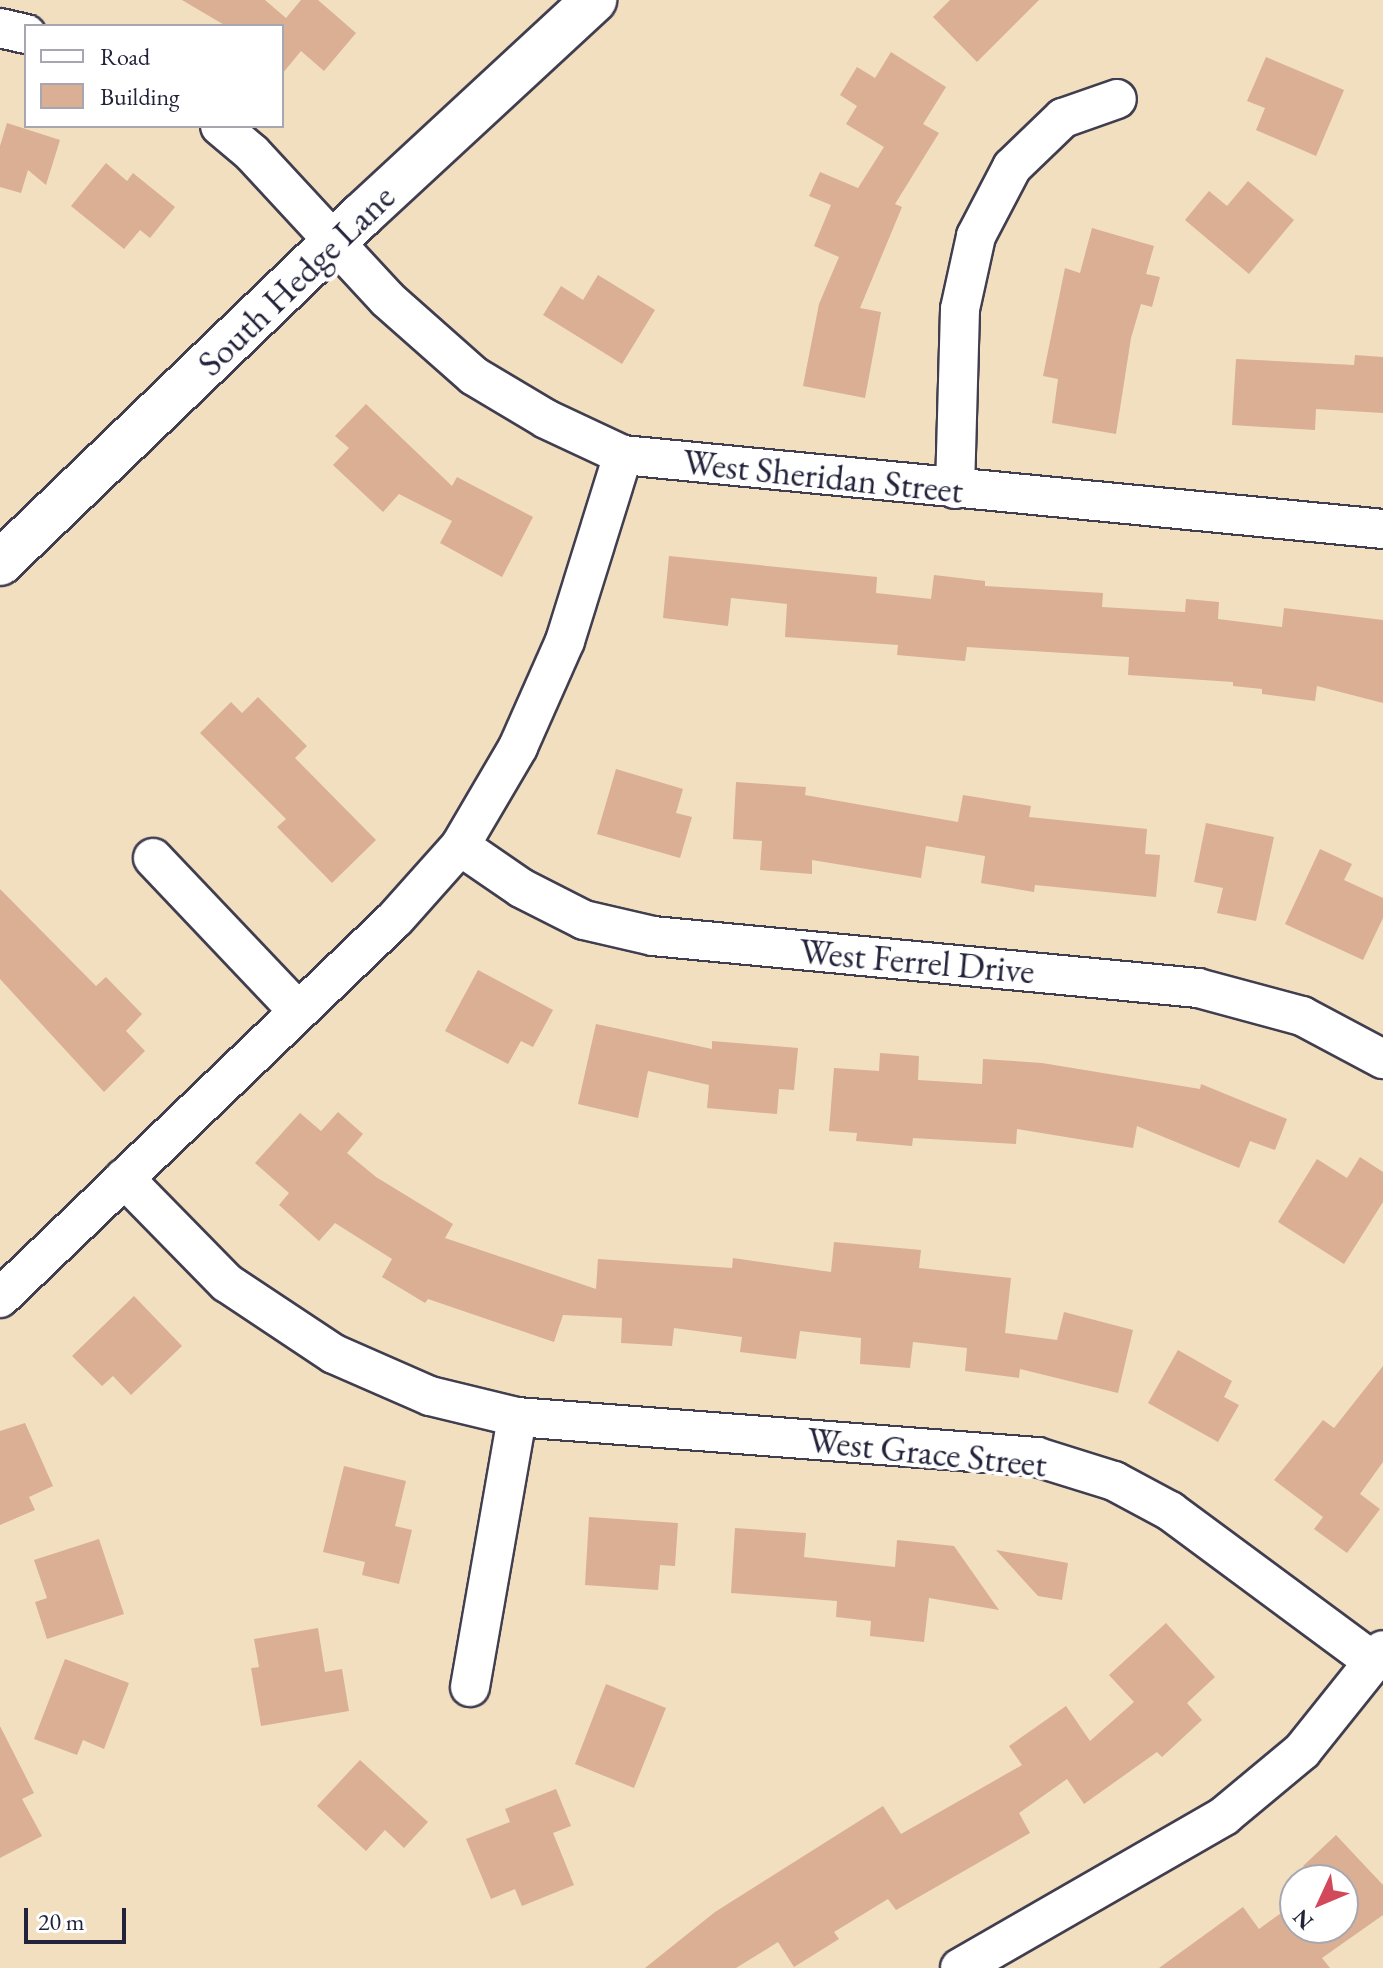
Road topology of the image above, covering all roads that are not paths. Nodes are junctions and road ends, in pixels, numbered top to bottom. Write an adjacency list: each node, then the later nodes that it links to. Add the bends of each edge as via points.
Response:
1 (594, 0): 6 (street, South Hedge Lane)
2 (0, 28): 3 (street)
3 (24, 34)
4 (1117, 99): 8 (street, via 1063,118 1012,167 976,236 960,309)
5 (222, 128): 6 (street, West Sheridan Street)
6 (335, 242): 7 (street, West Sheridan Street, via 387,299 474,376 546,419); 10 (street, South Hedge Lane)
7 (623, 455): 8 (street, West Sheridan Street); 11 (street, via 565,641 518,747)
8 (955, 489): 9 (street, West Sheridan Street)
9 (1383, 529)
10 (0, 563)
11 (460, 846): 13 (street, via 395,919); 14 (street, West Ferrel Drive, via 521,888 598,924 653,936 1198,988 1302,1016)
12 (153, 858): 13 (street)
13 (298, 1011): 15 (street)
14 (1383, 1059)
15 (124, 1178): 16 (street); 17 (street, West Grace Street, via 227,1283 334,1354 430,1396)
16 (0, 1298)
17 (517, 1417): 18 (street, West Grace Street, via 1037,1457 1114,1481 1170,1511); 19 (street)
18 (1379, 1656): 20 (street, via 1302,1751 1224,1816)
19 (470, 1687)
20 (960, 1968)

